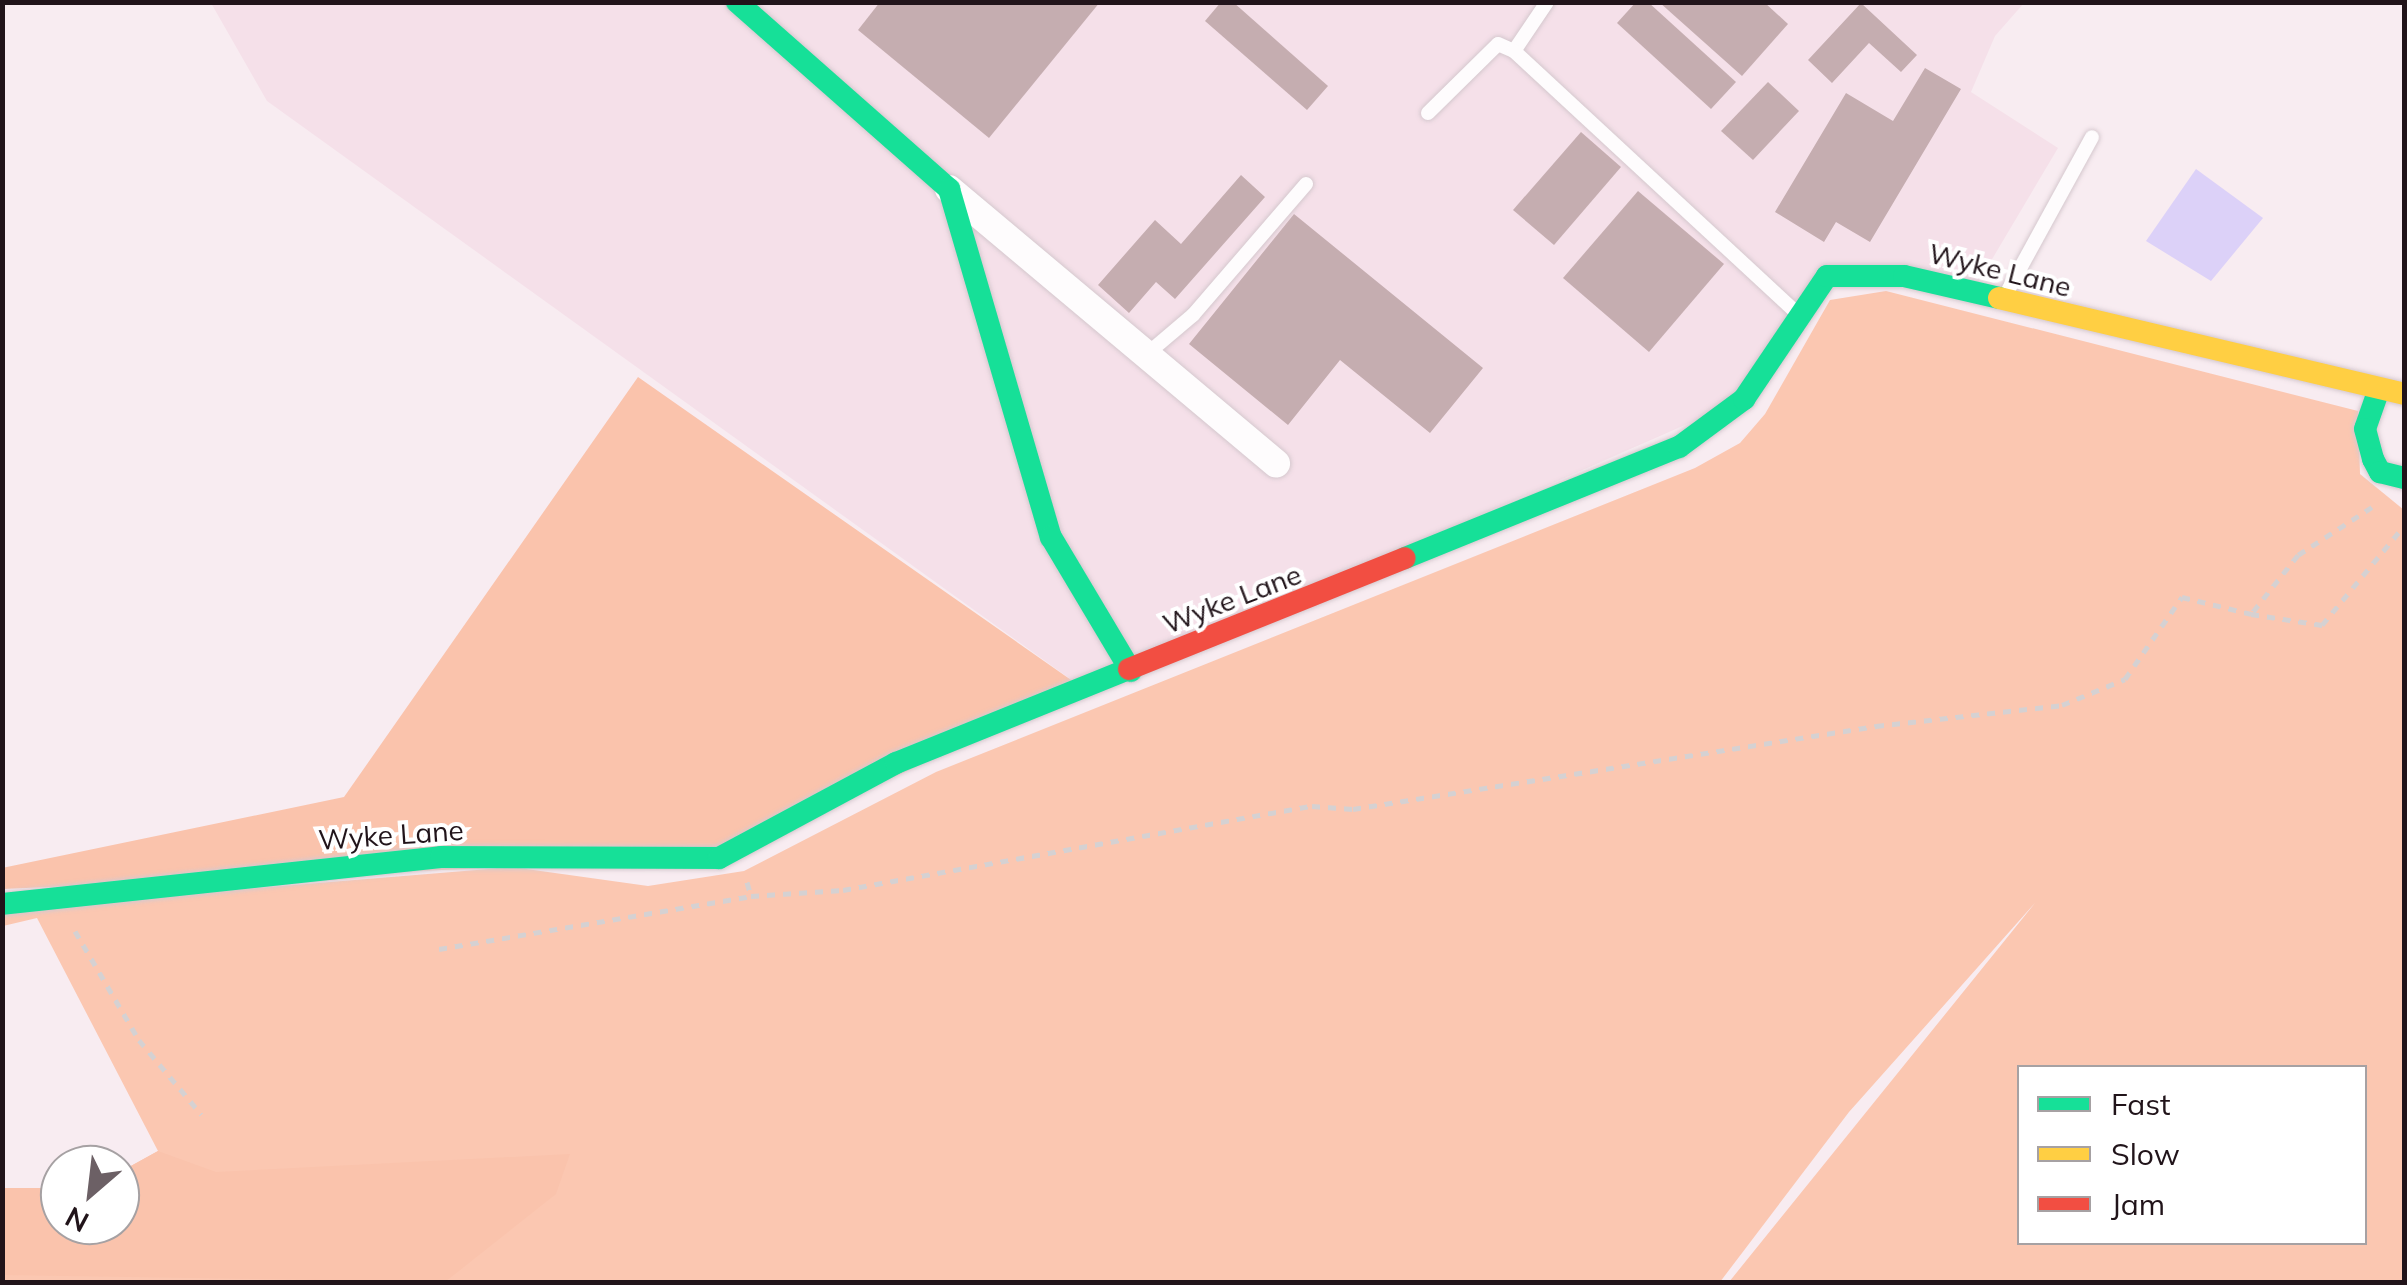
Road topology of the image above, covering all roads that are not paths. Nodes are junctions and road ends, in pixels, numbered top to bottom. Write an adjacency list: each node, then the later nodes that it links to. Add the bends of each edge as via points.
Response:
1 (738, 2): 7 (street)
2 (1547, 2): 3 (lane)
3 (1514, 51): 4 (lane, via 1498,44); 9 (lane)
4 (1428, 114)
5 (2092, 137): 8 (lane)
6 (1306, 184): 10 (lane, via 1193,316)
7 (949, 190): 10 (street); 15 (street, via 1051,536)
8 (2002, 301): 9 (street, Wyke Lane, via 1904,276 1827,276); 11 (street, Wyke Lane)
9 (1798, 314): 15 (street, Wyke Lane, via 1744,399 1679,447)
10 (1147, 354): 13 (street)
11 (2379, 389): 12 (street, Wyke Lane); 14 (street, via 2365,429 2380,472)
12 (2404, 394)
13 (1276, 463)
14 (2401, 477)
15 (1132, 670): 16 (street, Wyke Lane, via 896,763 718,858 588,864 441,857)
16 (2, 904)

